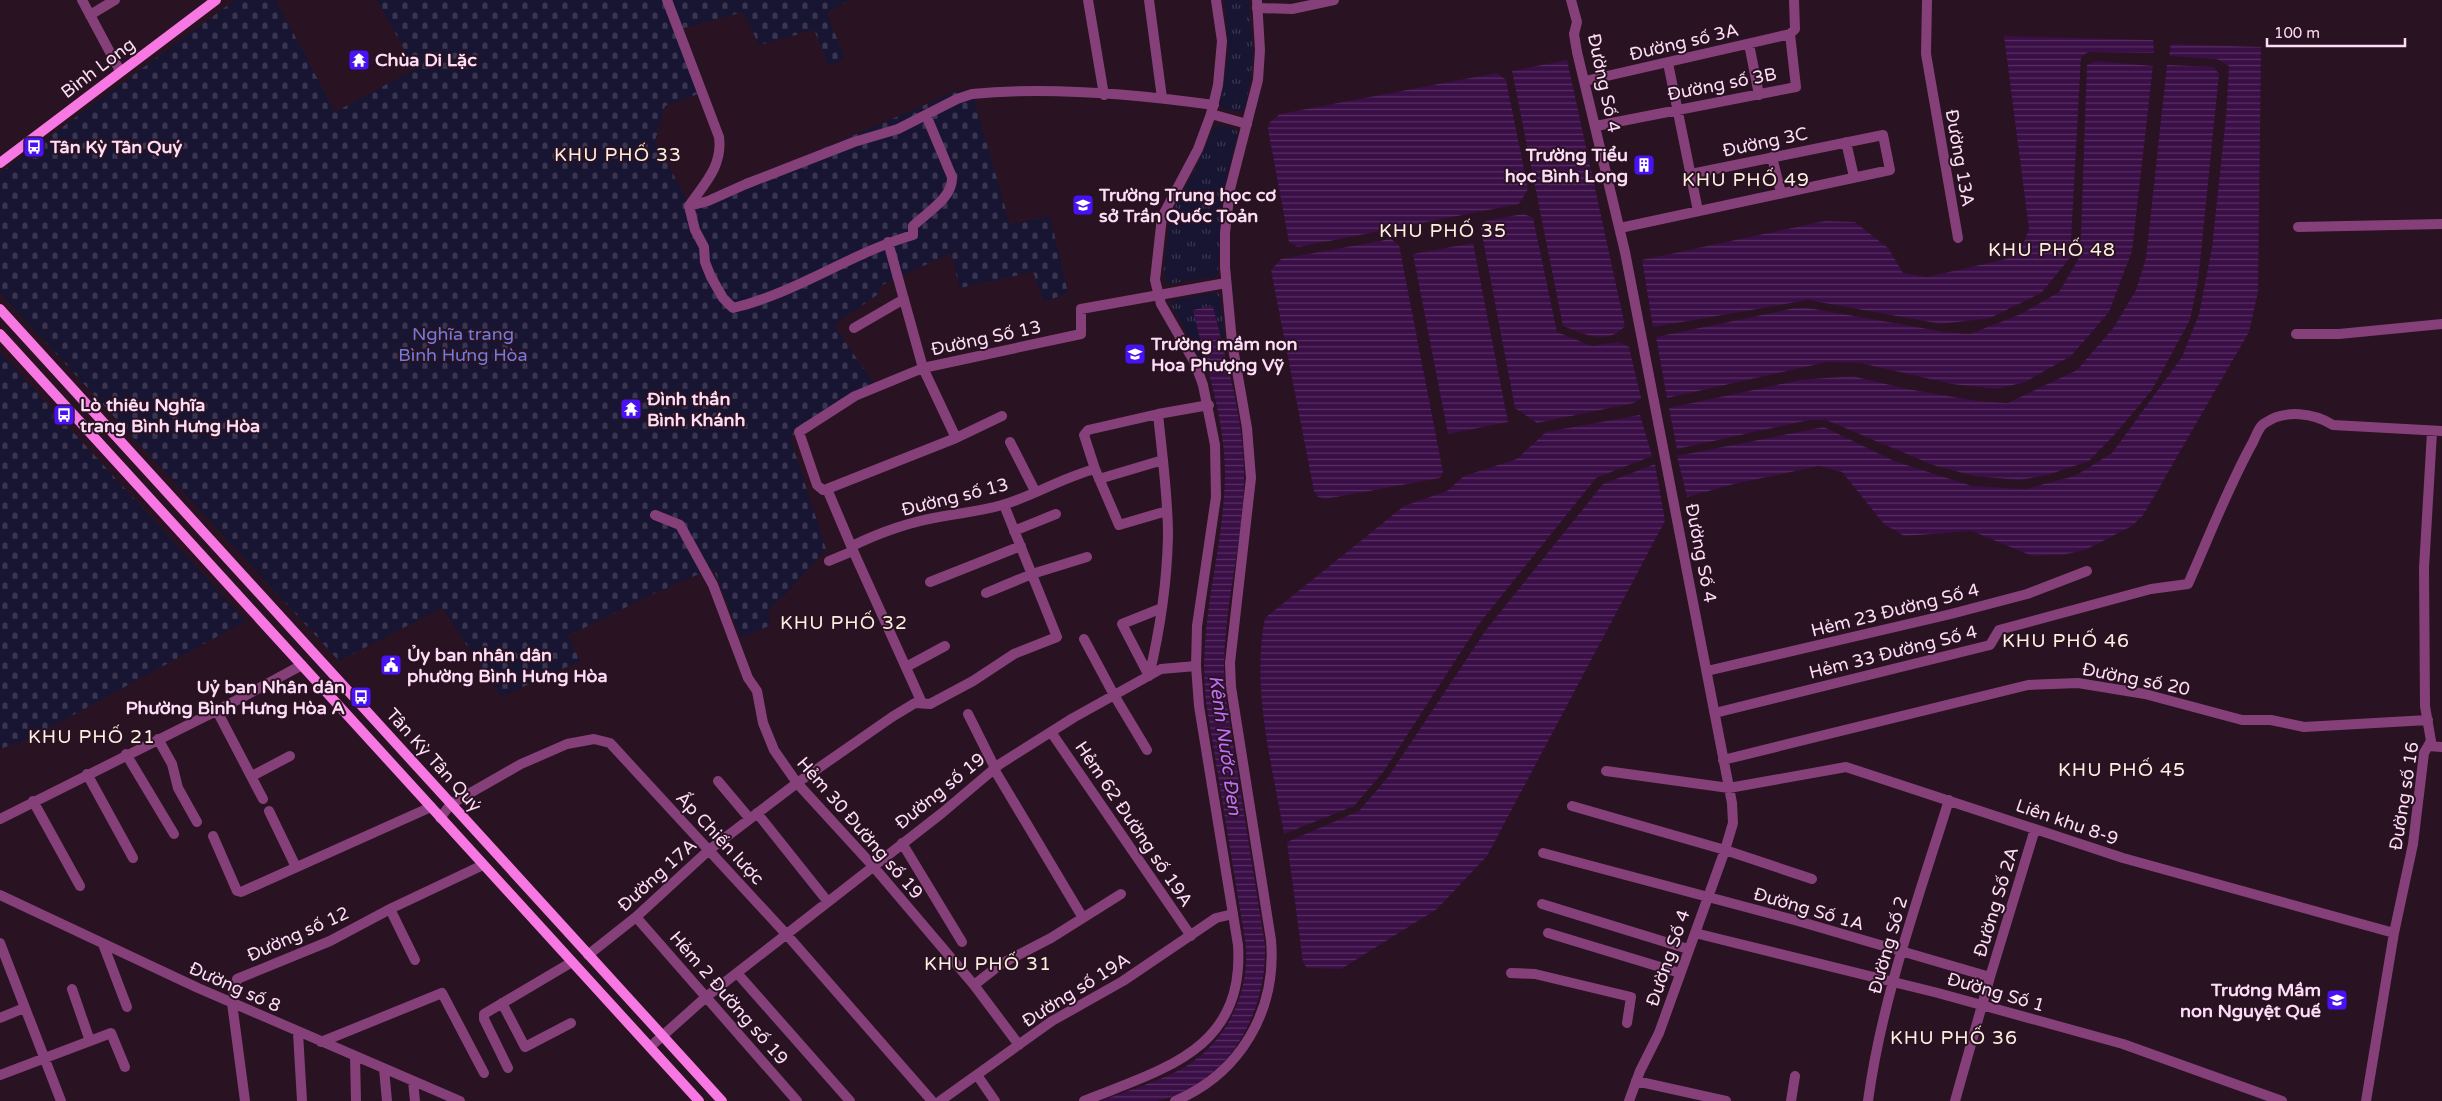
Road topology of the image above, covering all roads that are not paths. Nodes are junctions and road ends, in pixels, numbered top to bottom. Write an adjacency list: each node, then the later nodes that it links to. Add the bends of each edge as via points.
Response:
1 (82, 0): 13 (street)
2 (115, 0): 13 (street)
3 (216, 0): 17 (main road, Bình Long)
4 (667, 0): 33 (street, via 720,145 716,167)
5 (1088, 0): 19 (street)
6 (1149, 0): 21 (street)
7 (1216, 0): 23 (street, via 1222,54)
8 (1334, 0): 12 (street, via 1292,9)
9 (1571, 0): 18 (street, Đường Số 4, via 1577,22 1574,34)
10 (1794, 0): 14 (street, Đường số 3B, via 1795,29)
11 (1927, 0): 38 (street, Đường 13A, via 1926,54)
12 (1257, 4): 25 (street, via 1259,70)
13 (90, 15): 17 (street)
14 (1790, 34): 15 (street, Đường số 3A); 20 (street, Đường số 3B, via 1796,86)
15 (1749, 44): 16 (street, Đường số 3A); 20 (street)
16 (1668, 63): 18 (street, Đường số 3A); 22 (street)
17 (120, 71): 29 (main road, Bình Long)
18 (1585, 81): 26 (street, Đường Số 4)
19 (1104, 95): 21 (street); 24 (street, via 1068,91 972,94)
20 (1759, 95): 22 (street, Đường số 3B)
21 (1162, 98): 23 (street)
22 (1678, 109): 26 (street, Đường số 3B); 30 (street)
23 (1212, 110): 25 (street); 41 (street, via 1195,157 1160,223 1155,271)
24 (926, 115): 33 (street, via 898,129 854,142); 39 (street, via 952,177 951,188 913,226 913,235)
25 (1247, 124): 40 (street, via 1227,210)
26 (1596, 126): 37 (street, Đường Số 4)
27 (1846, 142): 28 (street, Đường 3C); 31 (street); 31 (street, Đường 3C, via 1883,135 1890,170)
28 (1772, 157): 30 (street, Đường 3C); 32 (street)
29 (0, 163)
30 (1691, 174): 34 (street)
31 (1854, 177): 32 (street)
32 (1781, 193): 34 (street)
33 (689, 206): 39 (street, via 711,277 733,308 801,284)
34 (1698, 211): 37 (street)
35 (2442, 224): 36 (street)
36 (2298, 227)
37 (1620, 228): 79 (street, Đường Số 4)
38 (1958, 238)
39 (888, 242): 42 (street, Đường Số 13)
40 (1226, 283): 41 (street); 196 (street, via 1252,478 1230,642 1230,681 1270,930 1272,965 1265,1006 1243,1049 1214,1079)
41 (1158, 294): 48 (street, Đường Số 13, via 1080,309 1081,334); 49 (street, via 1195,363)
42 (904, 300): 45 (street); 48 (street, Đường Số 13)
43 (0, 309): 105 (main road, Tân Kỳ Tân Quý)
44 (2442, 324): 47 (street, via 2338,334)
45 (854, 328)
46 (0, 334): 76 (main road, Tân Kỳ Tân Quý)
47 (2296, 334)
48 (923, 368): 53 (street); 58 (street, via 855,396 799,432 818,485 823,490)
49 (1208, 406): 50 (street); 77 (street, via 1215,445 1217,486 1197,626)
50 (1158, 414): 55 (street); 56 (street, via 1088,430 1084,435)
51 (1002, 416): 53 (street)
52 (2437, 432): 84 (street, Hẻm 33 Đường Số 4, via 2333,425 2297,414 2280,415 2263,424 2240,465 2188,584 2152,589 1999,630 1990,645); 86 (street, Đường số 16, via 2424,568)
53 (956, 438): 58 (street)
54 (1010, 442): 59 (street)
55 (1163, 460): 57 (street); 61 (street)
56 (1095, 469): 57 (street); 59 (street, Đường số 13, via 1068,476)
57 (1099, 479): 61 (street, via 1119,524)
58 (827, 489): 66 (street)
59 (1035, 491): 60 (street, Đường số 13)
60 (1004, 505): 64 (street); 66 (street, Đường số 13, via 906,526)
61 (1167, 511): 73 (street)
62 (1056, 514): 64 (street)
63 (654, 516): 100 (street, Hẻm 30 Đường số 19, via 680,525 713,585 748,678 757,692 763,723 774,750)
64 (1014, 531): 65 (street)
65 (1020, 546): 70 (street); 71 (street)
66 (853, 548): 68 (street, Đường số 13); 78 (street)
67 (1087, 557): 70 (street)
68 (829, 561)
69 (2087, 571): 79 (street, Hẻm 23 Đường Số 4, via 2027,594 1951,614)
70 (1032, 574): 72 (street); 82 (street, Đường 17A, via 1057,637 1014,654 930,704)
71 (930, 582)
72 (986, 594)
73 (1162, 608): 80 (street); 80 (street, via 1122,624)
74 (1084, 639): 81 (street)
75 (945, 646): 78 (street)
76 (302, 665): 83 (street); 107 (main road, Tân Kỳ Tân Quý)
77 (1196, 666): 80 (street, Đường số 19, via 1161,669); 132 (street, via 1199,706)
78 (906, 667): 82 (street)
79 (1707, 671): 84 (street, Đường Số 4)
80 (1149, 676): 81 (street, Đường số 19)
81 (1114, 695): 87 (street, Đường số 19); 91 (street)
82 (922, 703): 100 (street, Đường 17A, via 915,703 892,717)
83 (217, 711): 88 (street); 98 (street)
84 (1715, 713): 94 (street, Đường Số 4)
85 (968, 714): 95 (street)
86 (2428, 720): 89 (street, Đường số 16, via 2431,741); 94 (street, Đường số 20, via 2304,727 2271,720 2242,720 2145,694 2078,683 2028,685)
87 (1051, 732): 95 (street, Đường số 19); 139 (street, Hẻm 62 Đường số 19A)
88 (158, 738): 92 (street); 112 (street, via 172,764 178,788)
89 (2428, 746): 90 (street); 137 (street, Đường số 16, via 2424,753 2408,874)
90 (2442, 747)
91 (1147, 750)
92 (126, 754): 97 (street); 114 (street)
93 (290, 756): 98 (street)
94 (1723, 760): 101 (street, Đường Số 4)
95 (994, 769): 116 (street, Đường số 19); 134 (street)
96 (1606, 772): 101 (street, Liên khu 8-9)
97 (87, 774): 104 (street); 120 (street)
98 (252, 776): 102 (street)
99 (718, 781): 109 (street)
100 (796, 783): 109 (street, Đường 17A); 122 (street, Hẻm 30 Đường số 19)
101 (1729, 788): 103 (street, Liên khu 8-9, via 1846,767); 118 (street, Đường Số 4, via 1732,823)
102 (263, 799)
103 (1949, 800): 113 (street, Liên khu 8-9); 144 (street, Đường Số 2)
104 (33, 802): 111 (street); 125 (street)
105 (452, 804): 110 (street, Ấp Chiến lược); 117 (street, Ấp Chiến lược, via 521,764 567,744 594,738 610,743); 145 (main road, Tân Kỳ Tân Quý)
106 (1572, 806): 118 (street)
107 (431, 807): 110 (main road, Tân Kỳ Tân Quý); 123 (street)
108 (269, 810): 123 (street)
109 (754, 816): 117 (street, Đường 17A); 129 (street)
110 (440, 818): 121 (main road, Tân Kỳ Tân Quý)
111 (0, 819)
112 (197, 822)
113 (2035, 829): 137 (street, Liên khu 8-9, via 2123,858); 151 (street, Đường Số 2A)
114 (174, 834)
115 (213, 836): 123 (street, via 239,892)
116 (902, 843): 122 (street, Đường số 19); 140 (street)
117 (709, 850): 133 (street, Đường 17A); 138 (street, Ấp Chiến lược)
118 (1725, 850): 124 (street); 128 (street, Đường Số 4)
119 (1543, 853): 128 (street, Đường Số 1A)
120 (133, 858)
121 (483, 865): 131 (street, Đường số 12); 147 (main road, Tân Kỳ Tân Quý)
122 (873, 866): 129 (street, Đường số 19); 153 (street, Hẻm 30 Đường số 19)
123 (296, 867)
124 (1812, 879)
125 (80, 886)
126 (1121, 894): 134 (street)
127 (0, 895): 142 (street, Đường số 8)
128 (1707, 896): 136 (street, Đường Số 4); 144 (street, Đường Số 1A)
129 (828, 902): 138 (street, Đường số 19)
130 (1542, 904): 143 (street)
131 (390, 909): 146 (street); 156 (street, Đường số 12, via 330,941 237,979)
132 (1233, 914): 139 (street, Đường số 19A, via 1216,918); 195 (street, via 1238,954 1236,980 1224,1013 1208,1038 1176,1064)
133 (636, 917): 145 (street, Đường 17A); 155 (street, Hẻm 2 Đường số 19)
134 (1083, 918): 153 (street, via 1001,964)
135 (1548, 933): 150 (street)
136 (1695, 933): 143 (street, Đường Số 4); 152 (street, Đường Số 1)
137 (2394, 933): 203 (street, Đường số 16)
138 (787, 935): 148 (street, Đường số 19); 192 (street, Ấp Chiến lược)
139 (1191, 936): 168 (street, Đường số 19A, via 1123,981 1052,1021)
140 (962, 942)
141 (0, 943): 160 (street)
142 (103, 944): 156 (street, Đường số 8); 159 (street)
143 (1688, 949): 150 (street, Đường Số 4)
144 (1901, 953): 151 (street, Đường Số 1A); 152 (street, Đường Số 2)
145 (588, 954): 165 (main road, Tân Kỳ Tân Quý)
146 (415, 960)
147 (572, 962): 157 (street); 169 (main road, Tân Kỳ Tân Quý)
148 (737, 973): 155 (street, Đường số 19); 191 (street)
149 (1510, 973): 163 (street, via 1535,974 1631,997)
150 (1680, 973): 180 (street, Đường Số 4, via 1659,1033)
151 (1990, 977): 158 (street, Đường Số 2A)
152 (1893, 982): 158 (street, Đường Số 1); 200 (street, Đường Số 2, via 1874,1052)
153 (974, 985): 168 (street, Hẻm 30 Đường số 19)
154 (72, 989): 166 (street)
155 (706, 997): 165 (street, Đường số 19); 190 (street, Hẻm 2 Đường số 19)
156 (232, 1003): 164 (street, Đường số 8); 182 (street, Đường số 12)
157 (502, 1003): 162 (street, via 525,1047); 173 (street, via 483,1016)
158 (1981, 1006): 201 (street, Đường Số 2A); 202 (street, Đường Số 1, via 2123,1044)
159 (126, 1007)
160 (24, 1008): 161 (street); 171 (street)
161 (0, 1018)
162 (571, 1023)
163 (1626, 1023)
164 (298, 1033): 167 (street, Đường số 8); 183 (street)
165 (662, 1036): 169 (street, Đường số 19); 189 (main road, Tân Kỳ Tân Quý)
166 (90, 1041): 171 (street); 172 (street, via 111,1032)
167 (321, 1042): 170 (street, Đường số 8); 175 (street, via 442,993)
168 (1019, 1045): 177 (street, Đường số 19A)
169 (650, 1047): 188 (main road, Tân Kỳ Tân Quý)
170 (355, 1056): 174 (street, Đường số 8); 184 (street)
171 (45, 1059): 176 (street); 181 (street)
172 (125, 1067)
173 (508, 1068)
174 (384, 1069): 179 (street, Đường số 8); 185 (street)
175 (484, 1073)
176 (0, 1075)
177 (977, 1075): 193 (street, Đường số 19A); 194 (street)
178 (1795, 1076): 199 (street)
179 (413, 1081): 186 (street); 187 (street, Đường số 8)
180 (1636, 1081): 197 (street, Đường Số 4); 198 (street)
181 (58, 1100)
182 (245, 1101)
183 (302, 1101)
184 (356, 1101)
185 (387, 1101)
186 (415, 1101)
187 (458, 1101)
188 (699, 1101)
189 (722, 1101)
190 (797, 1101)
191 (850, 1101)
192 (932, 1101)
193 (940, 1101)
194 (995, 1101)
195 (1084, 1101)
196 (1175, 1101)
197 (1629, 1101)
198 (1726, 1101)
199 (1792, 1101)
200 (1868, 1101)
201 (1955, 1101)
202 (2282, 1101)
203 (2366, 1101)

